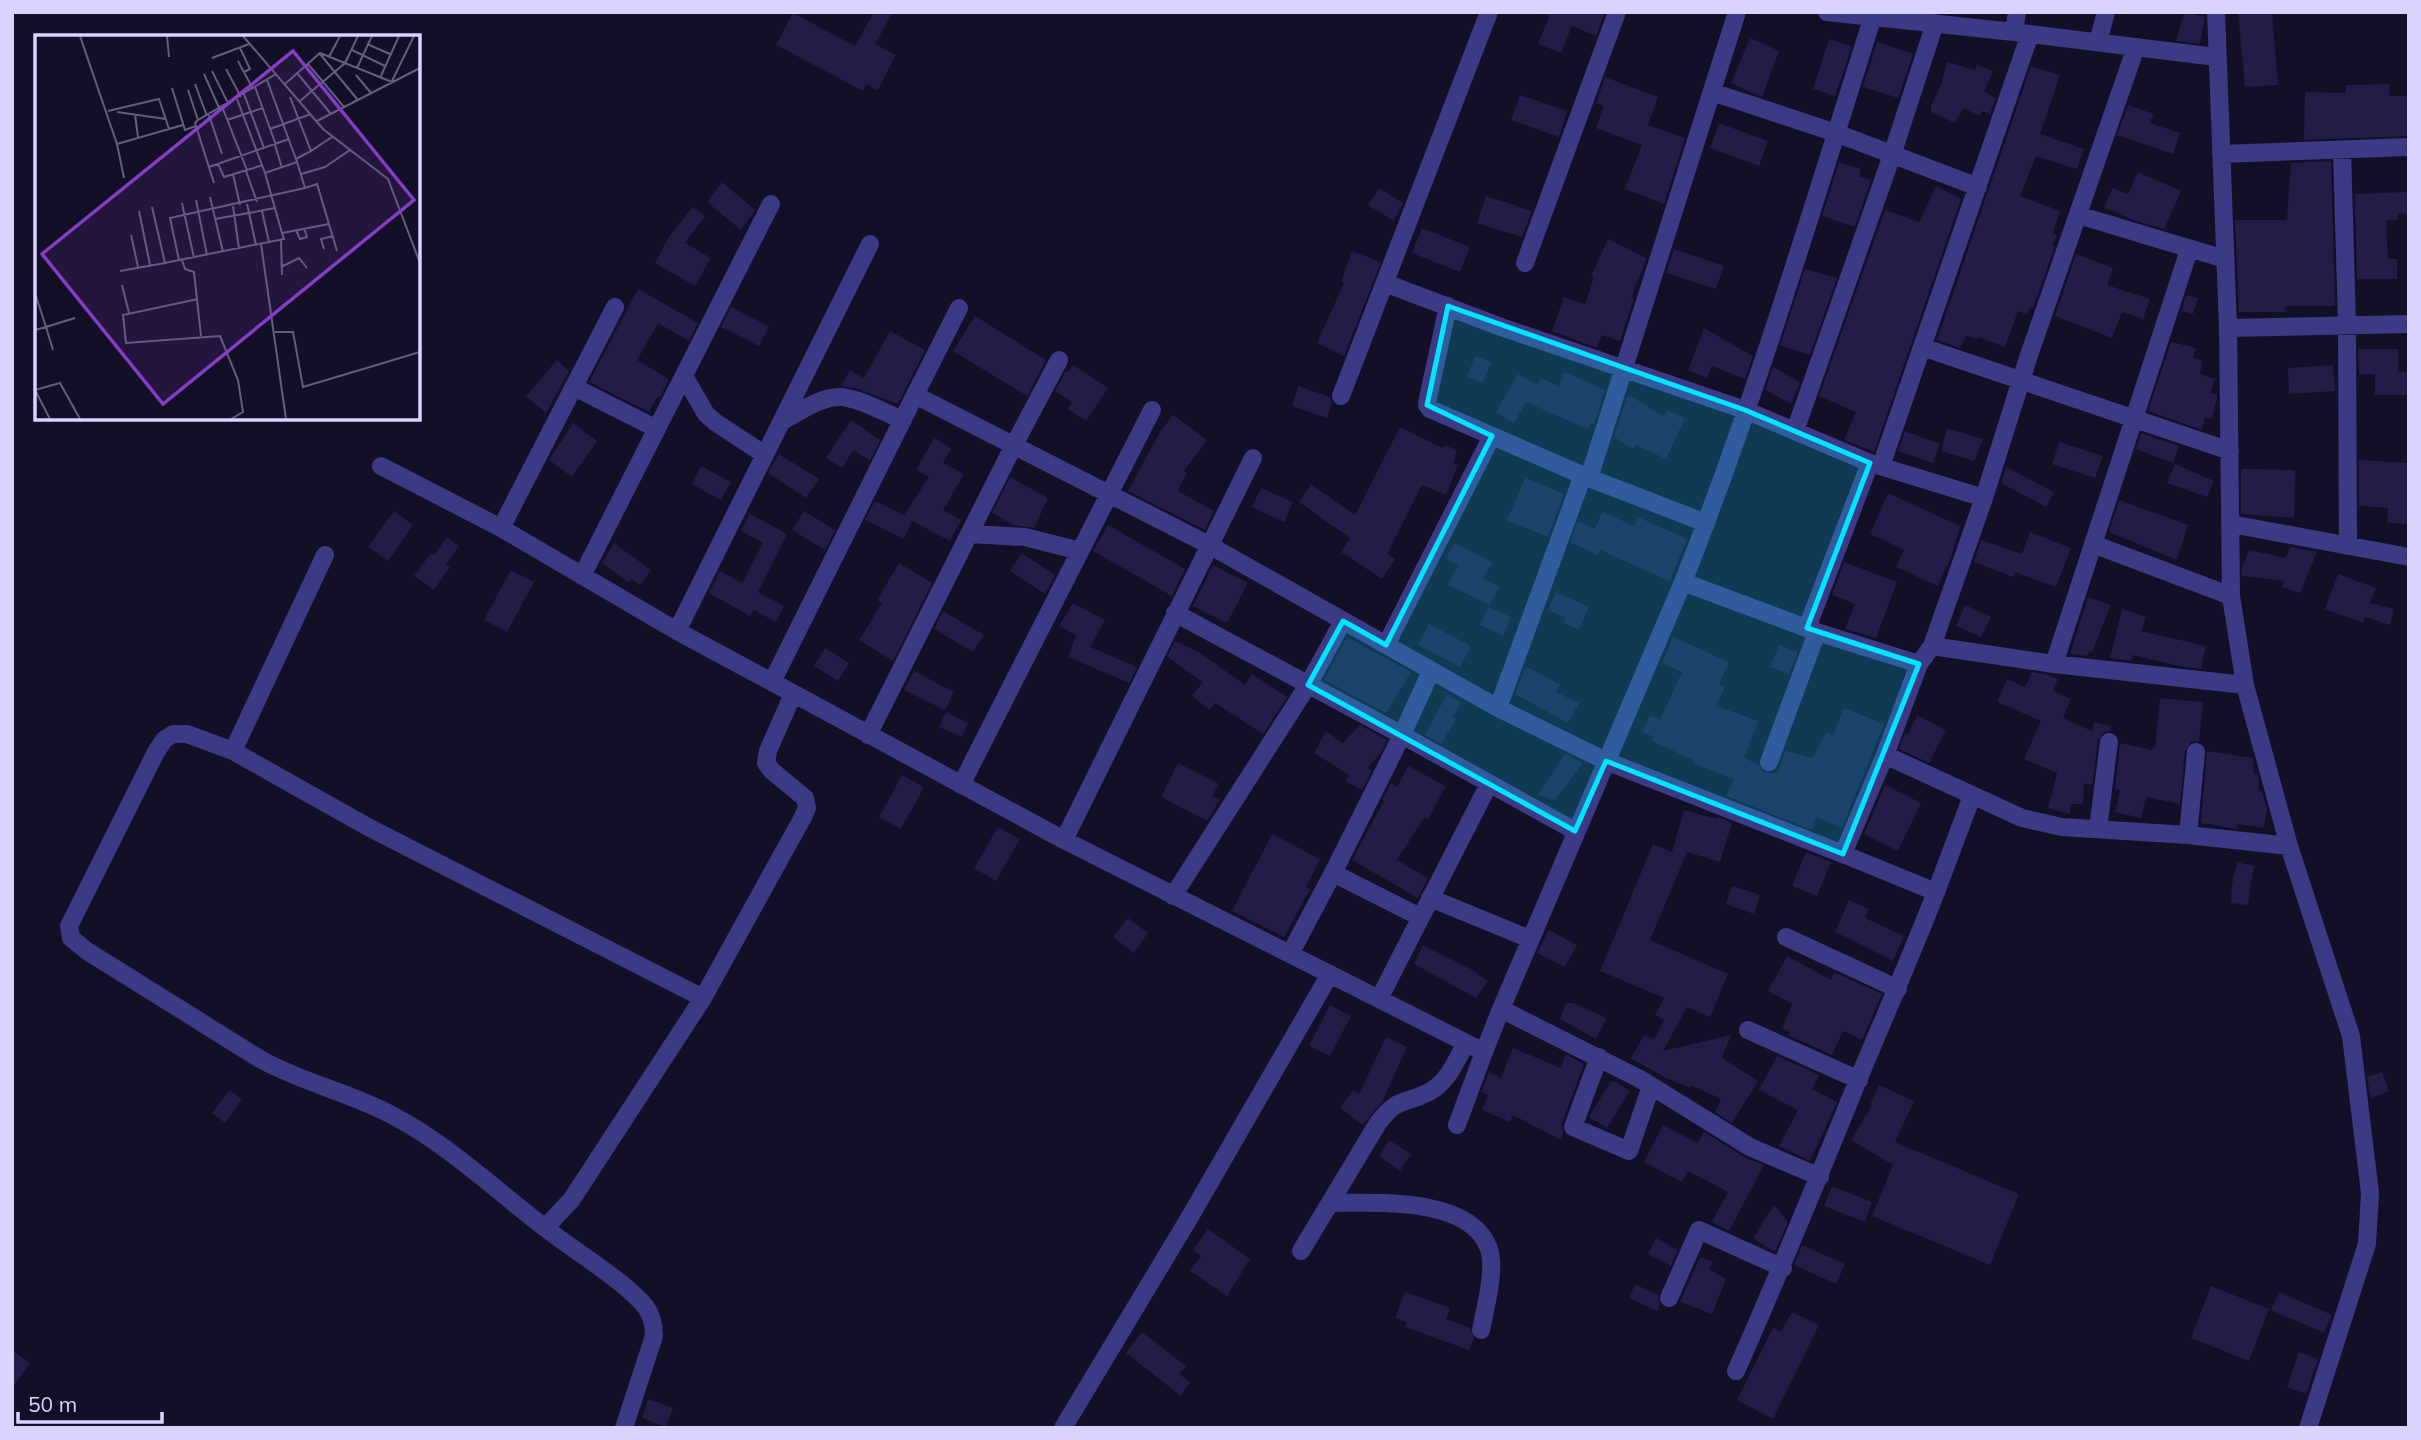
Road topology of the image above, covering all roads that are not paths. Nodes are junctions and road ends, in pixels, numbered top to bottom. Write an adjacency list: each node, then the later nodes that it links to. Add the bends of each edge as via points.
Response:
1 (1489, 12): 28 (street)
2 (1617, 12): 27 (street)
3 (1737, 12): 15 (street)
4 (1827, 12): 8 (street)
5 (2017, 12): 11 (street)
6 (2106, 12): 12 (street)
7 (2216, 12): 14 (street)
8 (1873, 16): 9 (street); 16 (street)
9 (1904, 16): 10 (street)
10 (1935, 23): 11 (street); 19 (street)
11 (2022, 33): 12 (street); 21 (street)
12 (2098, 42): 13 (street)
13 (2136, 47): 14 (street); 23 (street)
14 (2216, 57): 20 (street)
15 (1712, 92): 16 (street); 37 (street)
16 (1836, 133): 19 (street); 44 (street)
17 (2409, 147): 18 (street)
18 (2342, 150): 20 (street); 32 (street)
19 (1892, 155): 21 (street); 49 (street)
20 (2221, 155): 26 (street)
21 (1978, 187): 35 (street)
22 (771, 204): 38 (street)
23 (2078, 215): 25 (street); 39 (street)
24 (870, 244): 47 (street)
25 (2189, 250): 26 (street); 45 (street)
26 (2225, 260): 34 (street)
27 (1525, 263)
28 (1385, 283): 29 (street); 42 (street)
29 (1448, 306): 37 (street); 50 (street, via 1427,405)
30 (615, 307): 40 (street)
31 (959, 309): 41 (street)
32 (2347, 324): 33 (street); 34 (street); 66 (street)
33 (2409, 324)
34 (2228, 328): 52 (street)
35 (1922, 347): 39 (street); 55 (street)
36 (1059, 360): 51 (street)
37 (1623, 369): 44 (street); 57 (street)
38 (684, 376): 48 (street); 53 (street, via 706,414)
39 (2021, 380): 45 (street); 59 (street)
40 (574, 387): 48 (street); 62 (street)
41 (915, 395): 46 (street); 51 (street)
42 (1341, 396)
43 (1152, 410): 58 (street)
44 (1745, 410): 49 (street); 60 (street)
45 (2134, 418): 52 (street); 64 (street)
46 (903, 420): 47 (street, via 838,397); 82 (street)
47 (782, 421): 53 (street)
48 (657, 429): 70 (street)
49 (1795, 431): 55 (street)
50 (1492, 436): 57 (street); 77 (street)
51 (1014, 445): 58 (street); 63 (street)
52 (2230, 451): 61 (street)
53 (765, 455): 76 (street)
54 (1253, 458): 65 (street)
55 (1876, 465): 59 (street); 75 (street)
56 (381, 466): 62 (street)
57 (1586, 477): 60 (street); 86 (street)
58 (1109, 494): 65 (street); 67 (street)
59 (1984, 498): 78 (street)
60 (1706, 523): 71 (street)
61 (2231, 524): 66 (street); 72 (street)
62 (501, 528): 70 (street)
63 (969, 534): 67 (street, via 1025,537); 87 (street)
64 (2093, 544): 72 (street); 80 (street)
65 (1209, 545): 73 (street); 74 (street)
66 (2348, 546): 69 (street)
67 (1080, 551): 96 (street)
68 (325, 555): 90 (street)
69 (2409, 557)
70 (582, 576): 76 (street)
71 (1683, 582): 75 (street); 93 (street)
72 (2231, 596): 84 (street)
73 (1175, 613): 83 (street); 101 (street)
74 (1343, 621): 77 (street); 83 (street)
75 (1812, 630): 79 (street); 94 (street)
76 (677, 631): 82 (street)
77 (1387, 645): 81 (street)
78 (1931, 646): 79 (street); 80 (street)
79 (1919, 664): 92 (street)
80 (2054, 664): 84 (street)
81 (1431, 671): 86 (street); 88 (street)
82 (772, 682): 85 (street)
83 (1308, 685): 88 (street); 106 (street)
84 (2245, 685): 102 (street)
85 (793, 694): 87 (street); 114 (street, via 766,763 805,798 807,807)
86 (1498, 708): 93 (street)
87 (869, 735): 96 (street)
88 (1402, 735): 95 (street); 104 (street)
89 (2109, 742): 98 (street)
90 (233, 751): 114 (street, via 368,827); 126 (street, via 187,734 173,734 164,740 74,913 71,938 260,1059 289,1075 366,1102 419,1131)
91 (2196, 752): 100 (street)
92 (1885, 755): 97 (street); 103 (street)
93 (1606, 761): 99 (street); 103 (street)
94 (1769, 762)
95 (1489, 784): 99 (street); 107 (street)
96 (961, 785): 101 (street)
97 (1972, 796): 98 (street, via 2022,818 2062,828); 105 (street)
98 (2098, 829): 100 (street)
99 (1575, 831): 110 (street)
100 (2188, 835): 102 (street)
101 (1064, 841): 106 (street)
102 (2289, 846): 134 (street, via 2351,1036 2370,1193 2367,1244)
103 (1843, 854): 105 (street)
104 (1333, 873): 108 (street); 111 (street)
105 (1936, 892): 113 (street)
106 (1173, 896): 111 (street)
107 (1430, 898): 108 (street); 110 (street)
108 (1420, 918): 115 (street)
109 (1786, 937): 113 (street)
110 (1530, 939): 116 (street)
111 (1290, 954): 112 (street)
112 (1330, 974): 115 (street); 133 (street)
113 (1899, 989): 121 (street)
114 (703, 998): 126 (street, via 579,1189)
115 (1379, 999): 118 (street)
116 (1501, 1009): 119 (street); 120 (street)
117 (1748, 1030): 121 (street)
118 (1466, 1043): 119 (street); 125 (street, via 1442,1082 1389,1109)
119 (1484, 1052): 123 (street)
120 (1599, 1057): 122 (street); 122 (street, via 1573,1128 1629,1152)
121 (1858, 1080): 124 (street)
122 (1651, 1086): 124 (street, via 1750,1147)
123 (1457, 1125)
124 (1820, 1177): 128 (street)
125 (1331, 1203): 127 (street); 130 (street, via 1401,1203 1440,1209 1481,1234 1490,1250)
126 (545, 1228): 132 (street, via 633,1294 653,1321 650,1355)
127 (1301, 1251)
128 (1783, 1268): 129 (street, via 1699,1230); 131 (street)
129 (1669, 1298)
130 (1481, 1330)
131 (1736, 1371)
132 (624, 1428)
133 (1063, 1428)
134 (2308, 1428)

